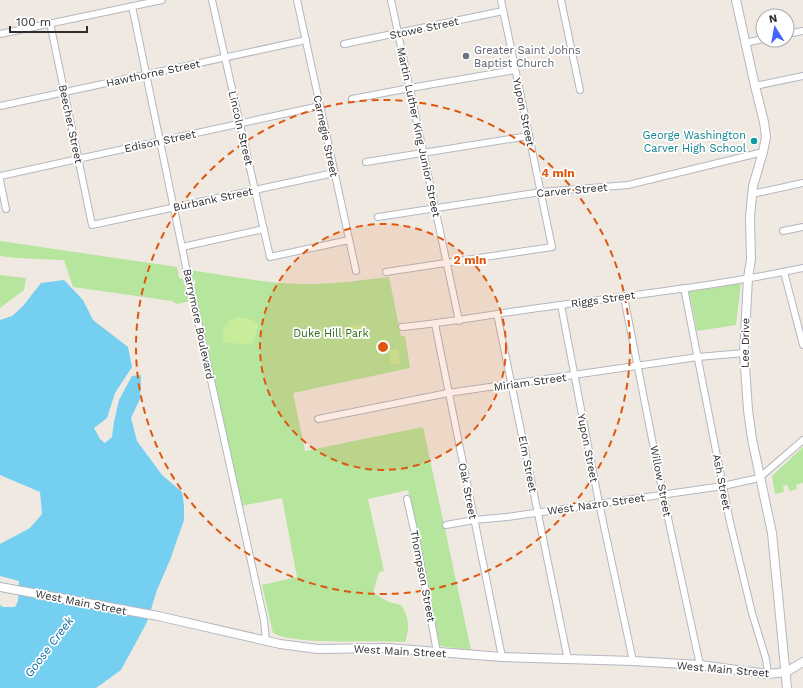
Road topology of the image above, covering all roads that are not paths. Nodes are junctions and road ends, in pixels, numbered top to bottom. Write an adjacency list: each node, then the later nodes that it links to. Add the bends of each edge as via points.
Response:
1 (162, 0): 8 (street)
2 (212, 0): 17 (street, Lincoln Street)
3 (297, 0): 13 (street, Carnegie Street)
4 (391, 0): 11 (street, Martin Luther King Junior Street)
5 (501, 0): 9 (street, Yupon Street)
6 (561, 0): 23 (street)
7 (736, 0): 15 (main road, Lee Drive)
8 (132, 6): 10 (street); 19 (street, Barrymore Boulevard)
9 (503, 11): 11 (street, Stowe Street); 18 (street, Yupon Street)
10 (50, 23): 12 (street); 24 (street, Beecher Street)
11 (398, 33): 16 (street, Stowe Street); 22 (street, Martin Luther King Junior Street)
12 (0, 34)
13 (306, 40): 17 (street, Hawthorne Street); 27 (street, Carnegie Street)
14 (755, 41): 15 (street)
15 (745, 43): 21 (main road, Lee Drive)
16 (344, 44)
17 (225, 57): 19 (street, Hawthorne Street); 28 (street, Lincoln Street)
18 (515, 70): 22 (street); 29 (street, Yupon Street)
19 (146, 74): 24 (street, Hawthorne Street); 30 (street, Barrymore Boulevard)
20 (803, 76): 21 (street)
21 (755, 86): 31 (main road, Lee Drive, via 766,137)
22 (410, 88): 25 (street); 32 (street, Martin Luther King Junior Street)
23 (580, 90)
24 (64, 92): 26 (street, Hawthorne Street); 33 (street, Beecher Street)
25 (352, 99)
26 (0, 106)
27 (320, 106): 28 (street, Edison Street); 35 (street, Carnegie Street)
28 (240, 124): 30 (street, Edison Street); 39 (street, Lincoln Street)
29 (529, 136): 32 (street); 40 (street, Yupon Street)
30 (161, 141): 33 (street, Edison Street); 42 (street, Barrymore Boulevard)
31 (763, 152): 40 (street, Carver Street, via 628,185); 41 (main road, Lee Drive)
32 (424, 153): 34 (street); 44 (street, Martin Luther King Junior Street)
33 (78, 159): 36 (street, Edison Street); 46 (street, Beecher Street)
34 (366, 162)
35 (334, 173): 39 (street, Burbank Street); 50 (street, Carnegie Street)
36 (0, 176)
37 (0, 180): 43 (street)
38 (803, 183): 41 (street)
39 (255, 191): 42 (street, Burbank Street); 48 (street, Lincoln Street)
40 (542, 192): 44 (street, Carver Street); 52 (street, Yupon Street, via 552,247)
41 (752, 194): 57 (main road, Lee Drive, via 751,259)
42 (174, 208): 46 (street, Burbank Street); 51 (street, Barrymore Boulevard)
43 (6, 209)
44 (436, 209): 45 (street, Carver Street); 52 (street, Martin Luther King Junior Street)
45 (378, 217)
46 (92, 225)
47 (803, 227): 49 (street)
48 (264, 229): 50 (street, Lincoln Street, via 270,257); 51 (street)
49 (783, 231)
50 (349, 240): 54 (street, Carnegie Street)
51 (182, 247): 83 (street, Barrymore Boulevard)
52 (448, 263): 55 (street); 62 (street, Martin Luther King Junior Street)
53 (803, 268): 56 (street, Riggs Street)
54 (356, 271)
55 (386, 272)
56 (784, 272): 57 (street, Riggs Street); 65 (street)
57 (748, 278): 58 (street, Riggs Street); 66 (main road, Lee Drive)
58 (684, 288): 59 (street, Riggs Street); 67 (street, Ash Street)
59 (624, 297): 60 (street, Riggs Street); 68 (street, Willow Street)
60 (561, 305): 61 (street, Riggs Street); 69 (street, Yupon Street)
61 (497, 314): 62 (street, Riggs Street); 70 (street, Elm Street)
62 (460, 320): 63 (street, Riggs Street)
63 (435, 324): 64 (street, Riggs Street); 71 (street, Oak Street)
64 (402, 327)
65 (803, 345)
66 (744, 353): 67 (street, Miriam Street); 74 (main road, Lee Drive, via 748,410)
67 (698, 357): 68 (street, Miriam Street); 75 (street, Ash Street)
68 (638, 365): 69 (street, Miriam Street); 76 (street, Willow Street)
69 (574, 376): 70 (street, Miriam Street); 78 (street, Yupon Street)
70 (512, 384): 71 (street, Miriam Street); 79 (street, Elm Street)
71 (448, 393): 72 (street, Miriam Street); 80 (street, Oak Street)
72 (318, 419)
73 (803, 440): 74 (street, West Nazro Street)
74 (759, 478): 75 (street, West Nazro Street); 90 (main road, Lee Drive, via 772,533)
75 (723, 486): 76 (street, West Nazro Street); 91 (street, Ash Street)
76 (663, 495): 78 (street, West Nazro Street); 89 (street, Willow Street)
77 (407, 499): 84 (street, Thompson Street)
78 (599, 503): 79 (street, West Nazro Street); 87 (street, Yupon Street)
79 (538, 512): 80 (street, West Nazro Street); 86 (street, Elm Street)
80 (474, 520): 81 (street, West Nazro Street); 85 (street, Oak Street)
81 (446, 525)
82 (2, 587): 83 (main road, West Main Street, via 158,616)
83 (266, 641): 84 (main road, West Main Street, via 318,649 387,648)
84 (437, 652): 85 (main road, West Main Street)
85 (502, 658): 86 (main road, West Main Street)
86 (568, 660): 87 (main road, West Main Street)
87 (633, 661): 89 (main road, West Main Street)
88 (803, 662): 90 (main road, West Main Street)
89 (700, 665): 91 (main road, West Main Street)
90 (786, 672): 91 (main road, West Main Street); 92 (main road, Lee Drive)
91 (768, 674)
92 (787, 688)

